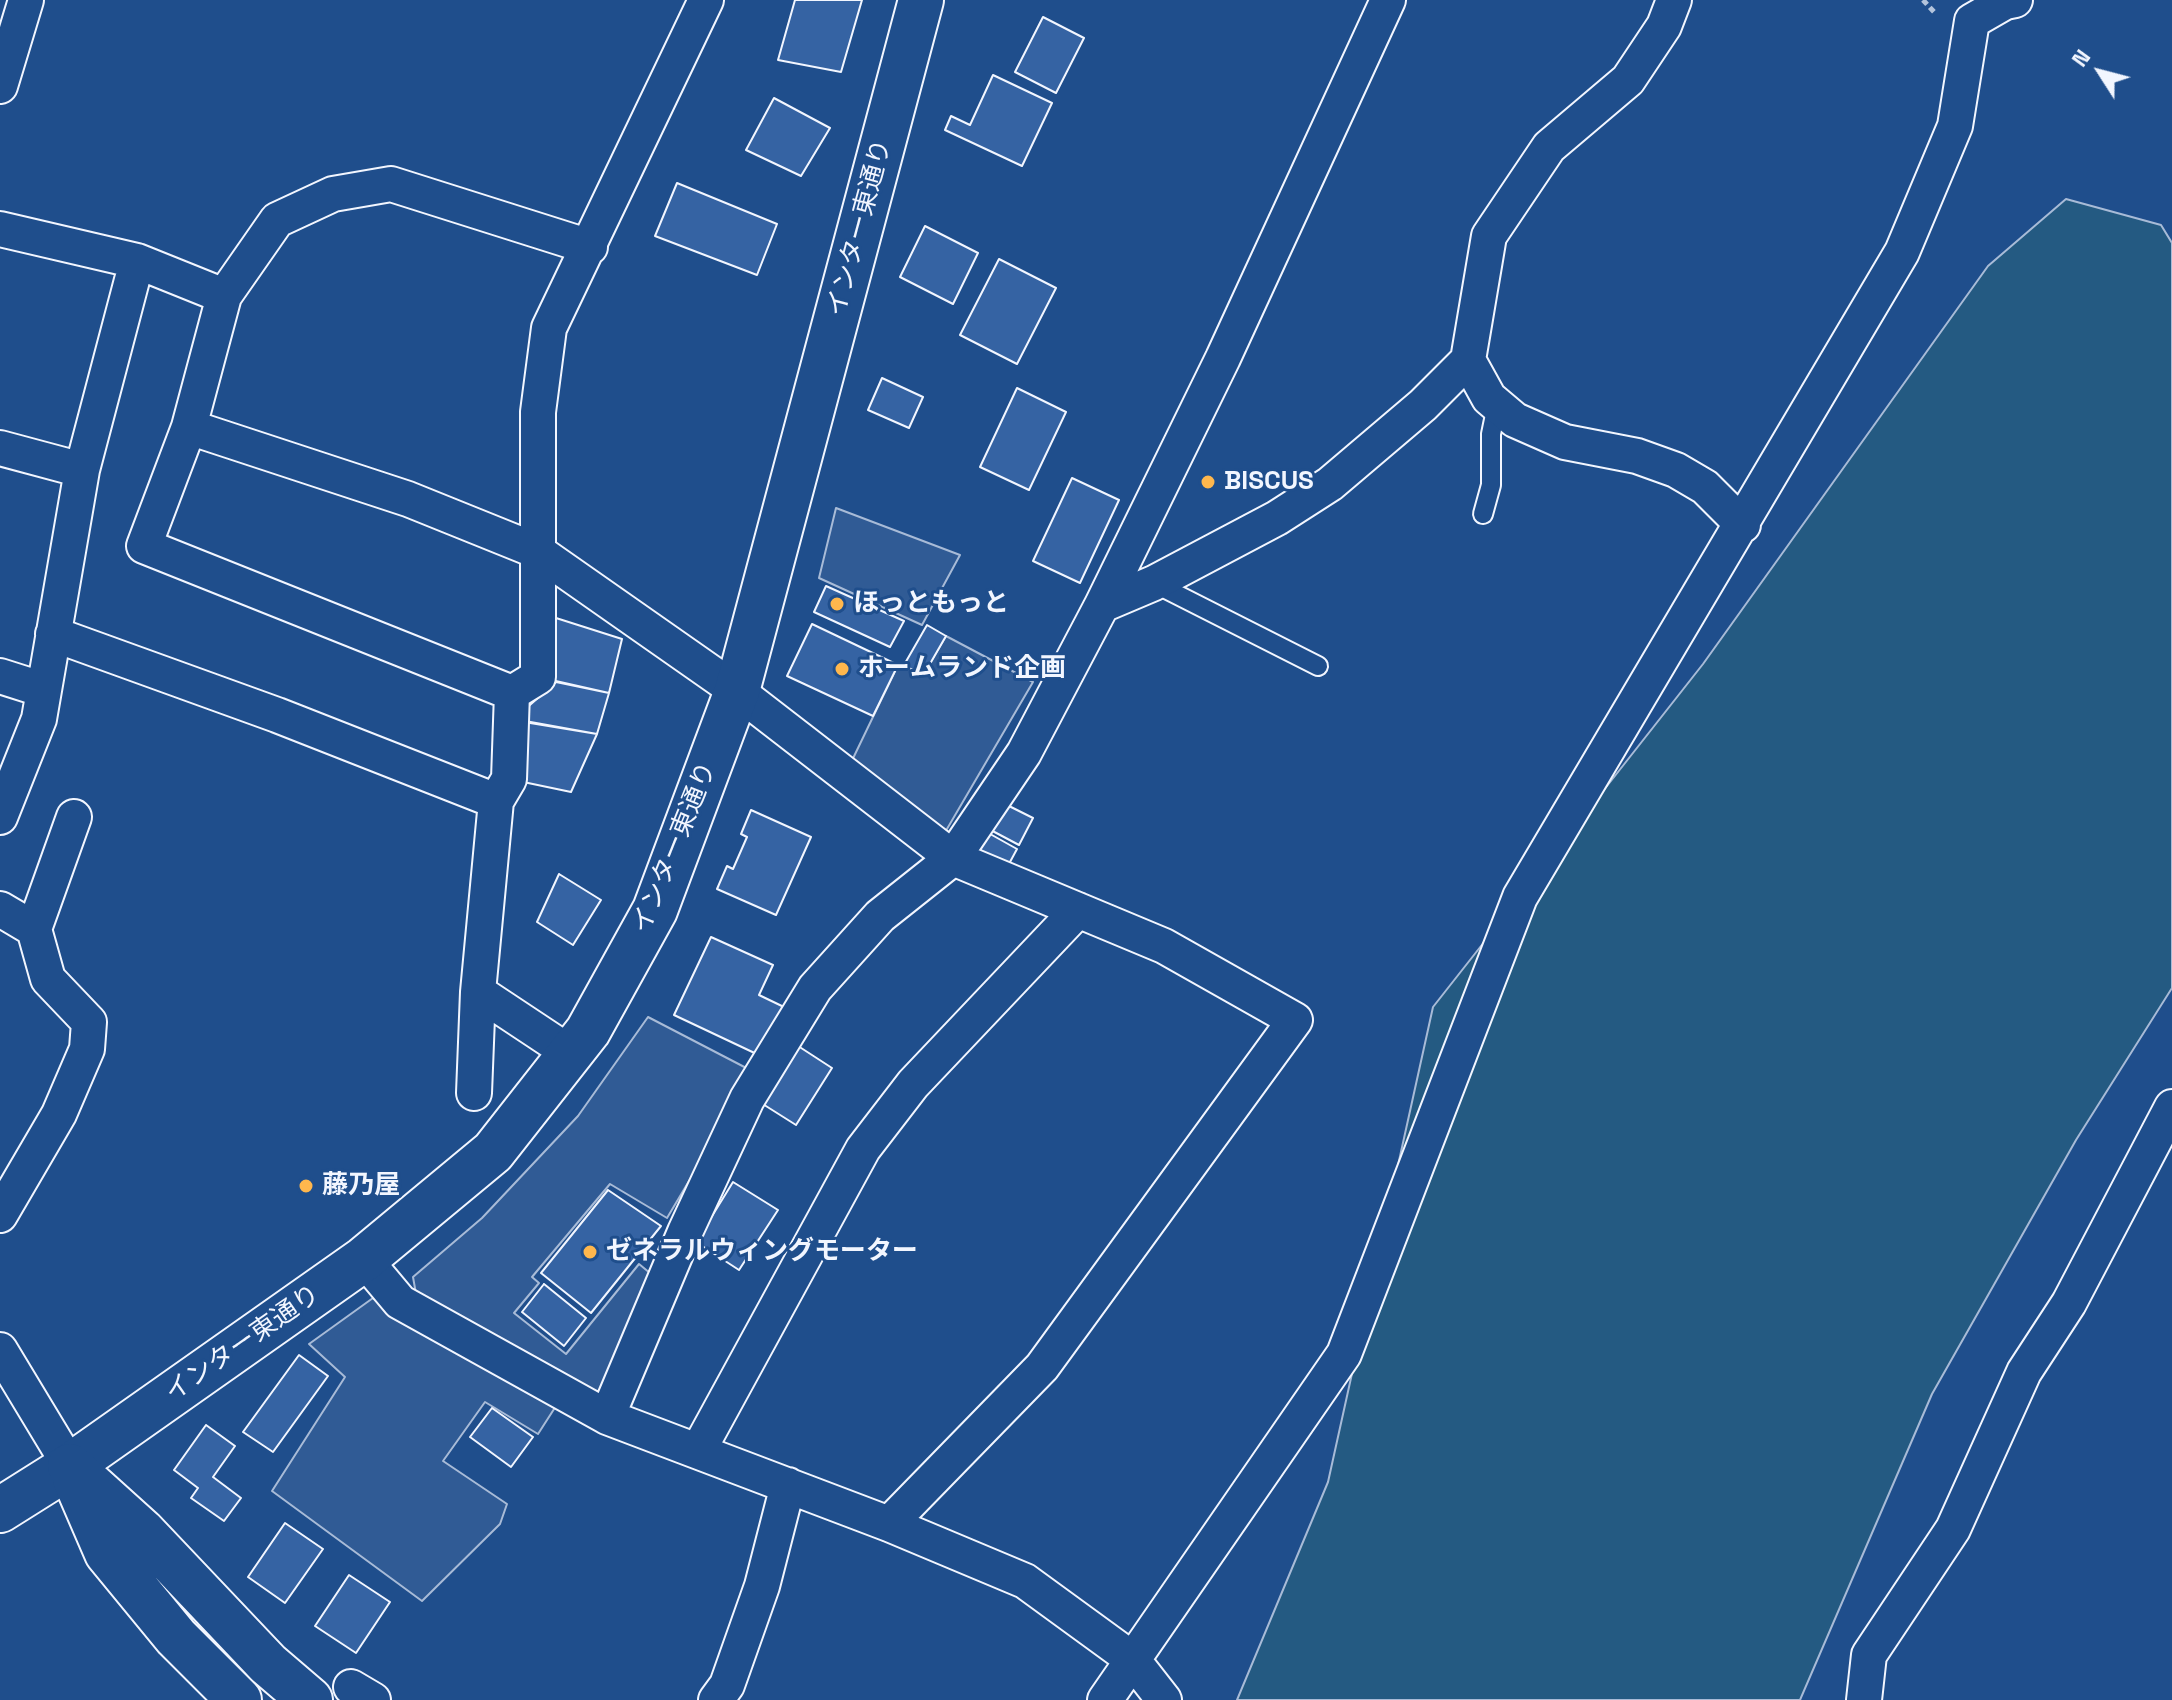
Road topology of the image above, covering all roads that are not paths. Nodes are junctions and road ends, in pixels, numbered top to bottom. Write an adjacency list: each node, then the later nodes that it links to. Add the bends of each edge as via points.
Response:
1 (26, 0): 7 (street)
2 (706, 0): 9 (street)
3 (921, 0): 26 (main road, インター東通り)
4 (1388, 0): 21 (street)
5 (1674, 0): 12 (street, via 1664,26 1628,80 1549,147 1489,236)
6 (2015, 0): 18 (street, via 1972,21 1955,126 1902,252)
7 (0, 86)
8 (0, 229): 10 (street)
9 (590, 247): 11 (street, via 391,184 333,194 277,220); 19 (street, via 549,328 538,412)
10 (137, 261): 11 (street); 16 (street)
11 (224, 296): 14 (street)
12 (1468, 360): 13 (street); 20 (street, via 1330,484)
13 (1497, 405): 17 (lane, via 1491,485); 18 (street, via 1515,420 1565,442 1637,456 1676,470 1705,487)
14 (189, 427): 19 (street, via 408,499); 27 (street, via 144,546)
15 (0, 448): 16 (street)
16 (82, 470): 22 (street)
17 (1483, 514)
18 (1743, 525): 48 (street, via 1520,897 1344,1354)
19 (537, 551): 26 (street); 27 (street, via 538,677)
20 (1154, 583): 21 (street); 23 (lane)
21 (1102, 605): 31 (street, via 1024,753)
22 (53, 634): 25 (street); 28 (street)
23 (1318, 666)
24 (0, 676): 25 (street)
25 (44, 690): 29 (street, via 39,719)
26 (737, 691): 31 (street); 36 (main road, インター東通り, via 655,910 588,1031)
27 (512, 693): 28 (street, via 509,779)
28 (496, 801): 35 (street)
29 (0, 817)
30 (74, 817): 34 (street)
31 (953, 858): 33 (street); 42 (street, via 880,916 815,988 747,1099)
32 (0, 909): 34 (street)
33 (1078, 910): 43 (street, via 913,1084 863,1149); 47 (street, via 1164,946 1295,1020 1042,1367)
34 (34, 929): 39 (street, via 48,979 89,1022 87,1049 59,1114)
35 (478, 992): 36 (street); 37 (street)
36 (570, 1053): 40 (main road, インター東通り, via 493,1152)
37 (474, 1093)
38 (2172, 1107): 54 (street, via 2069,1303 2024,1372 1953,1529 1869,1655)
39 (0, 1215)
40 (364, 1259): 42 (street, via 400,1302); 44 (main road, インター東通り)
41 (0, 1350): 44 (street)
42 (607, 1417): 43 (street)
43 (698, 1451): 45 (street)
44 (70, 1466): 46 (main road, インター東通り); 49 (main road, via 107,1553 176,1637); 50 (main road)
45 (788, 1485): 47 (street); 51 (street, via 762,1586 727,1685)
46 (0, 1510)
47 (889, 1524): 48 (street, via 1025,1581)
48 (1132, 1659): 52 (street); 53 (street)
49 (239, 1700)
50 (310, 1700)
51 (716, 1700)
52 (1105, 1700)
53 (1164, 1700)
54 (1864, 1700)

